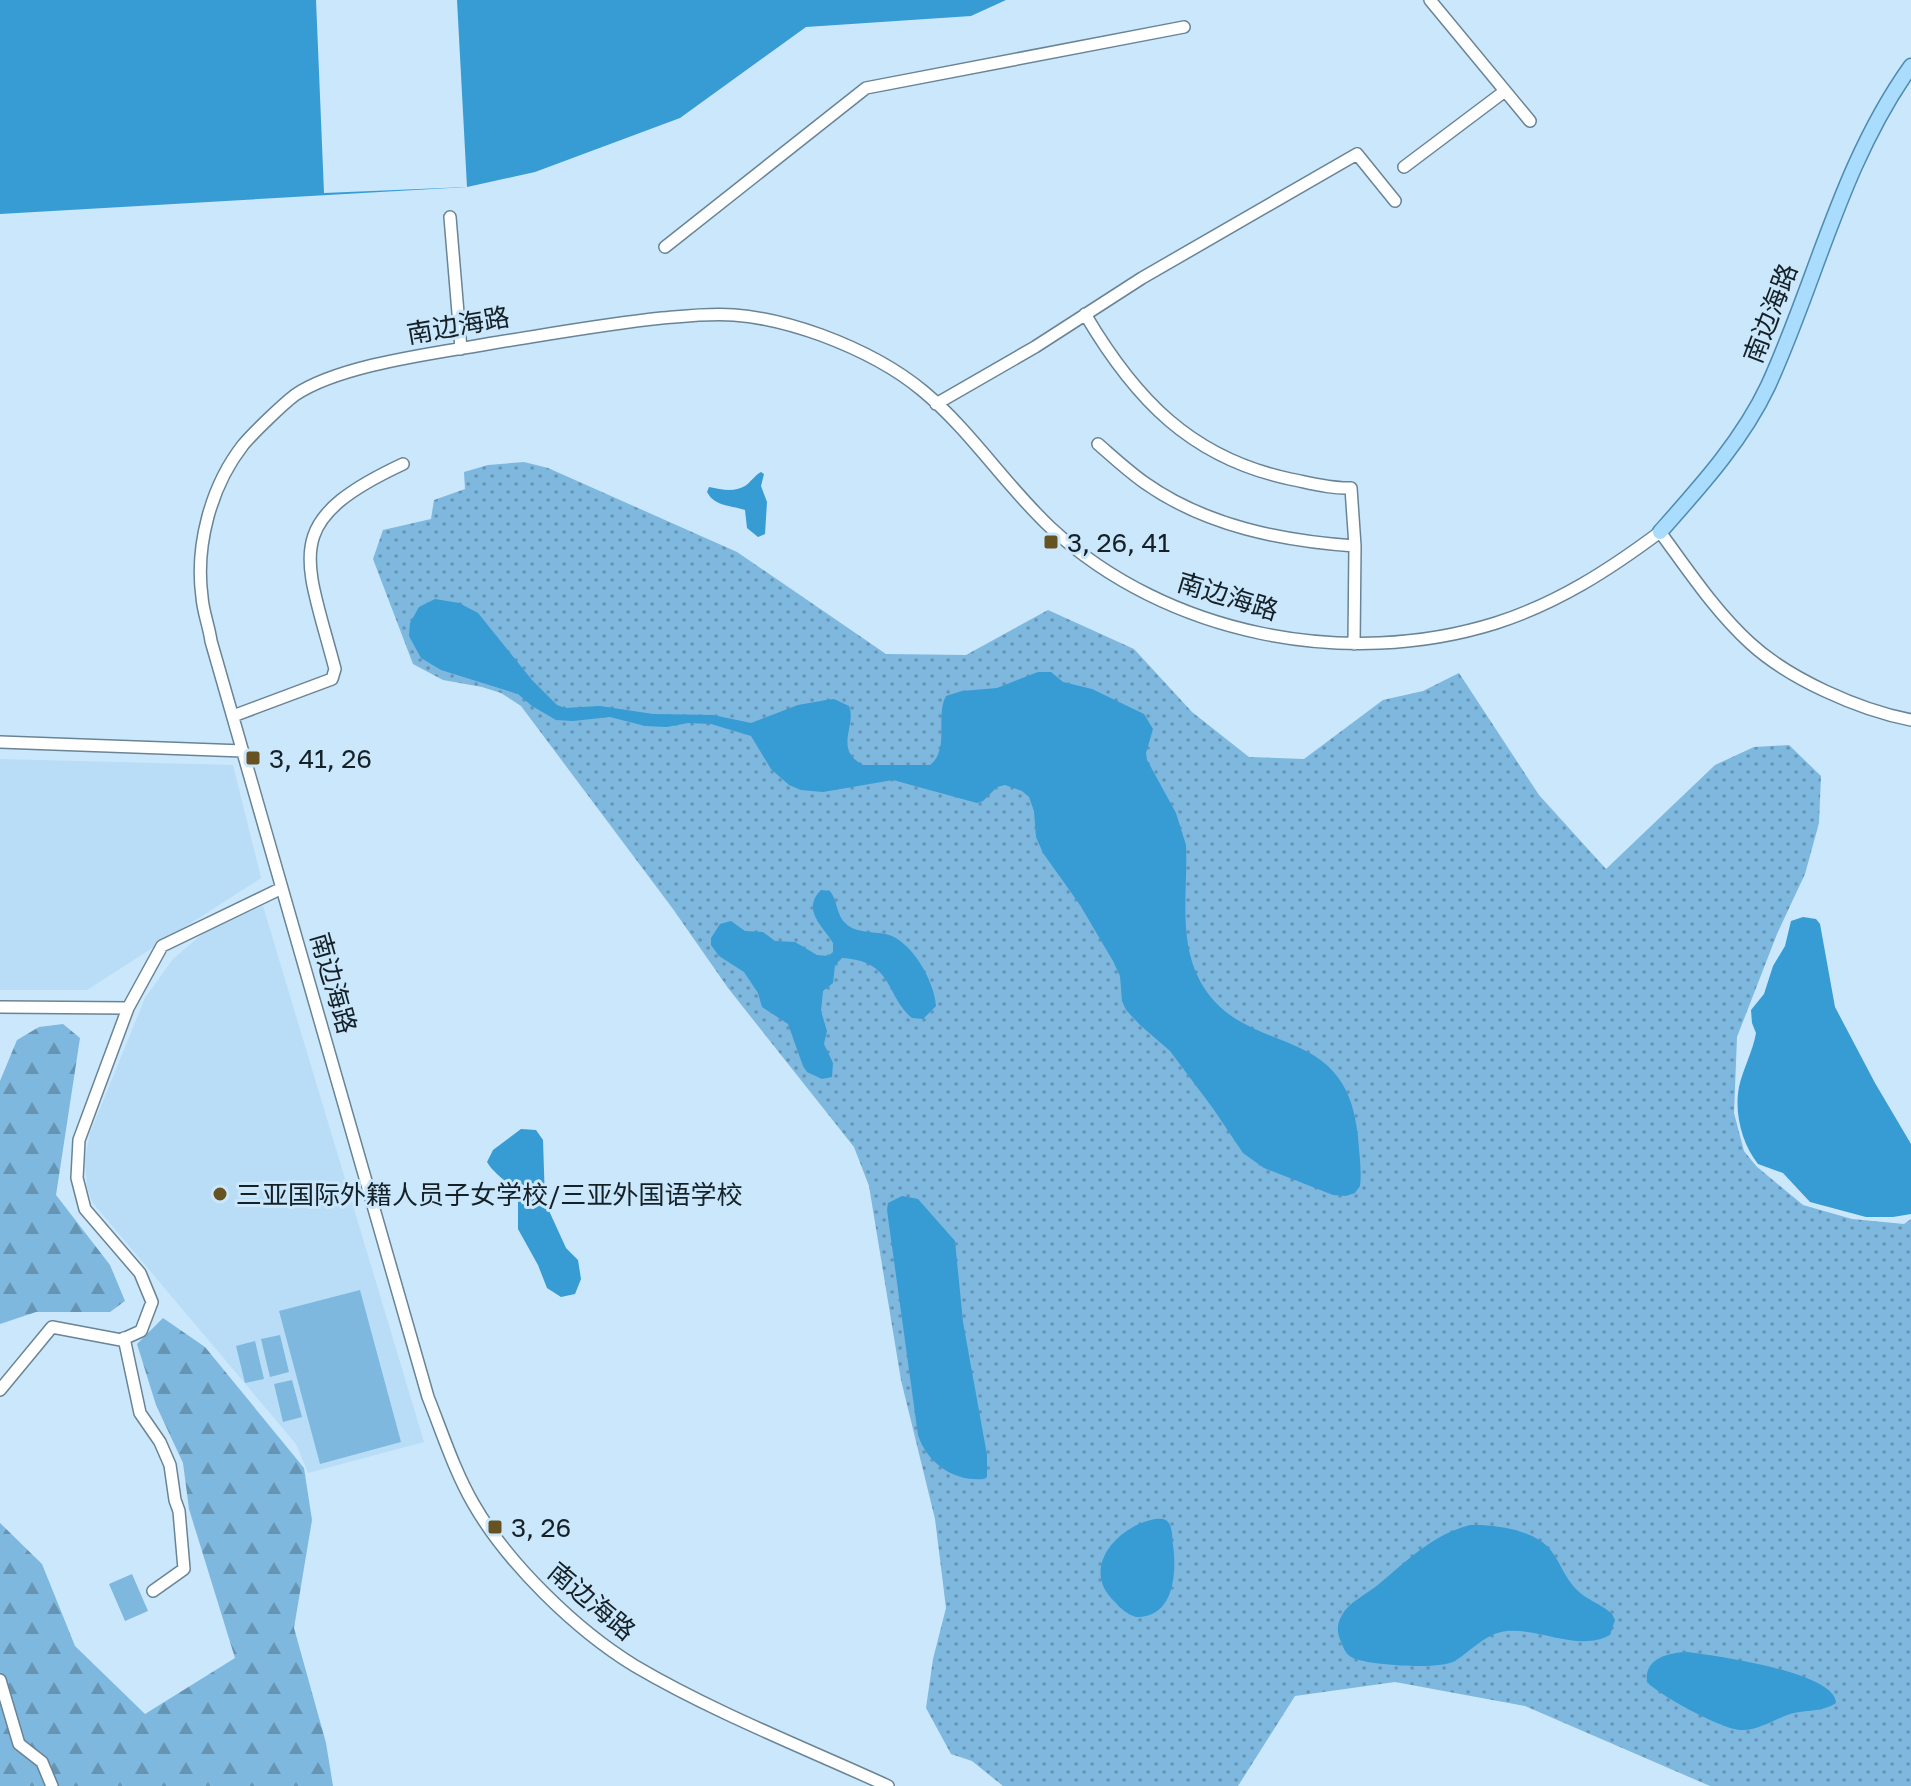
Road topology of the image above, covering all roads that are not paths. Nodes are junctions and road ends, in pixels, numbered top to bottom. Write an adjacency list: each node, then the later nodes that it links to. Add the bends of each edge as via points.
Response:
1 (1430, 0): 4 (street)
2 (1184, 27): 9 (street, via 866,88)
3 (1911, 66): 15 (main road, 南边海路, via 1847,182 1790,333 1743,434)
4 (1505, 91): 5 (street); 6 (street)
5 (1530, 121)
6 (1404, 167)
7 (1395, 201): 10 (street, via 1357,154)
8 (450, 217): 11 (street)
9 (665, 247)
10 (1085, 314): 12 (street); 16 (street, via 1132,385 1189,438 1270,474 1351,488)
11 (461, 349): 12 (street, 南边海路, via 633,321 733,315 823,336 884,363); 18 (street, 南边海路, via 341,374 294,396 246,442 228,468 206,524 201,570 202,599)
12 (936, 404): 17 (street, 南边海路, via 1019,497 1103,569 1205,618 1252,632)
13 (1098, 444): 16 (street, via 1146,484 1225,523)
14 (403, 464): 18 (street, via 339,499 312,537 308,555 335,669 332,679)
15 (1660, 532): 17 (street, 南边海路, via 1585,585 1497,623 1458,633); 19 (street, via 1751,645 1794,675 1848,701)
16 (1355, 546): 17 (street)
17 (1354, 644)
18 (233, 716): 21 (street, 南边海路)
19 (1911, 720)
20 (0, 742): 21 (street)
21 (243, 751): 22 (street, 南边海路)
22 (282, 888): 24 (street, via 162,946); 30 (street, 南边海路, via 428,1397 473,1503 525,1576 633,1665)
23 (0, 1007): 24 (street)
24 (128, 1008): 25 (street, via 79,1140 77,1178 85,1209 140,1273 152,1302 141,1331)
25 (124, 1338): 26 (street, via 52,1327); 27 (street, via 140,1413 170,1465 184,1546 184,1569)
26 (0, 1390)
27 (153, 1591)
28 (0, 1680): 29 (street, via 19,1744 42,1762)
29 (52, 1786)
30 (888, 1786)

